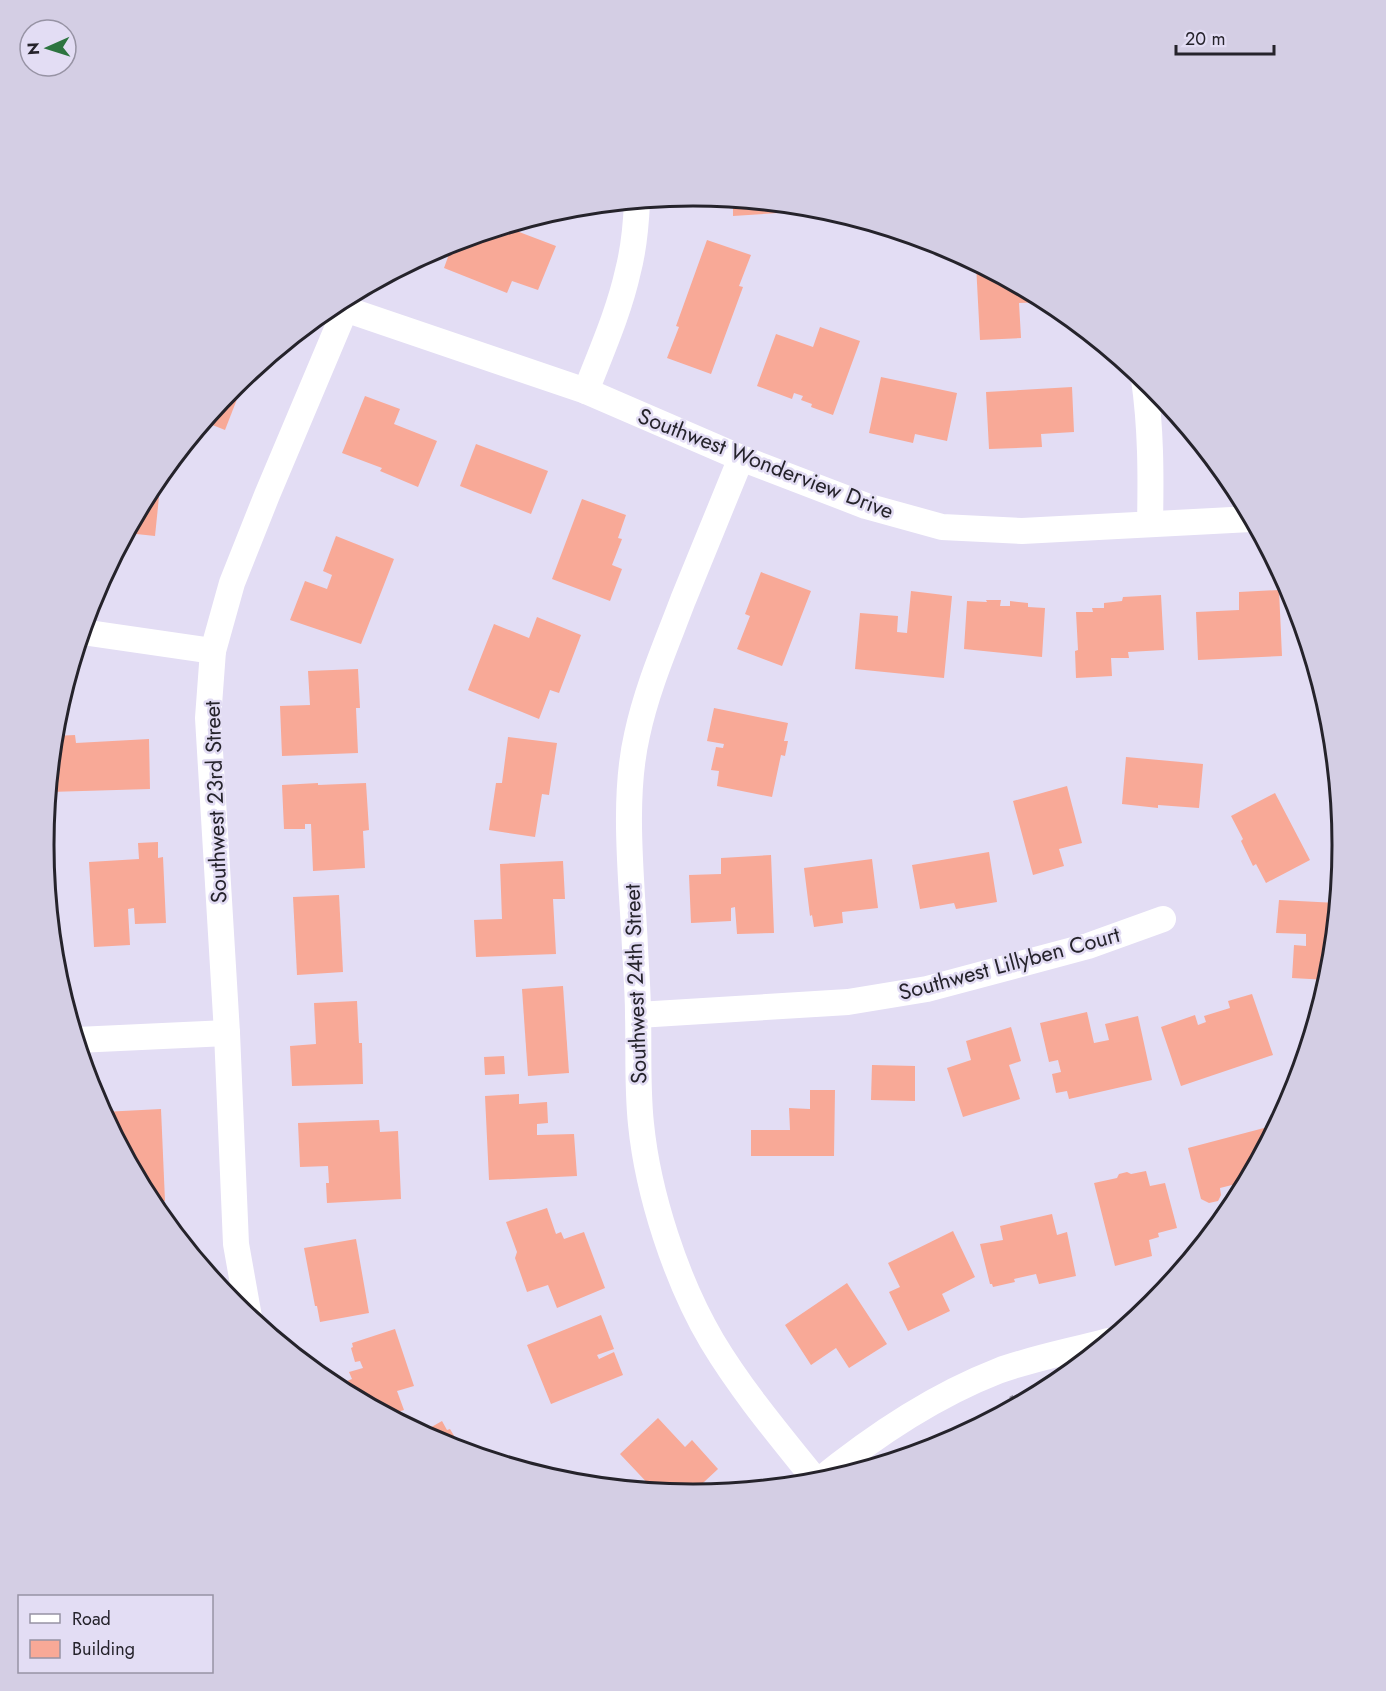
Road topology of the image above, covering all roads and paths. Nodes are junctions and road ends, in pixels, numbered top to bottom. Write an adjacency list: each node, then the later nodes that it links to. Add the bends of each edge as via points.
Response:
1 (636, 209): 4 (street, via 628,273)
2 (345, 310): 4 (street, Southwest Wonderview Drive)
3 (336, 315): 10 (street, Southwest 23rd Street, via 232,583)
4 (586, 391): 6 (street, Southwest Wonderview Drive)
5 (1146, 396): 8 (street, via 1152,461)
6 (741, 458): 8 (street, Southwest Wonderview Drive, via 866,506 942,527 1022,531); 12 (street, Southwest 24th Street, via 659,661 636,738 629,821)
7 (1242, 519): 8 (street, Southwest Wonderview Drive)
8 (1150, 524)
9 (91, 633): 10 (street)
10 (213, 651): 13 (street, Southwest 23rd Street, via 208,718)
11 (1162, 919): 12 (street, Southwest Lillyben Court, via 1088,946 927,989 848,1002)
12 (638, 1015): 18 (street, Southwest 24th Street, via 641,1123 646,1161 665,1236 712,1342)
13 (227, 1033): 14 (street); 15 (street, Southwest 23rd Street, via 236,1244)
14 (85, 1040)
15 (246, 1302)
16 (1089, 1346): 17 (street, via 978,1380 915,1412)
17 (834, 1468)
18 (809, 1474)

